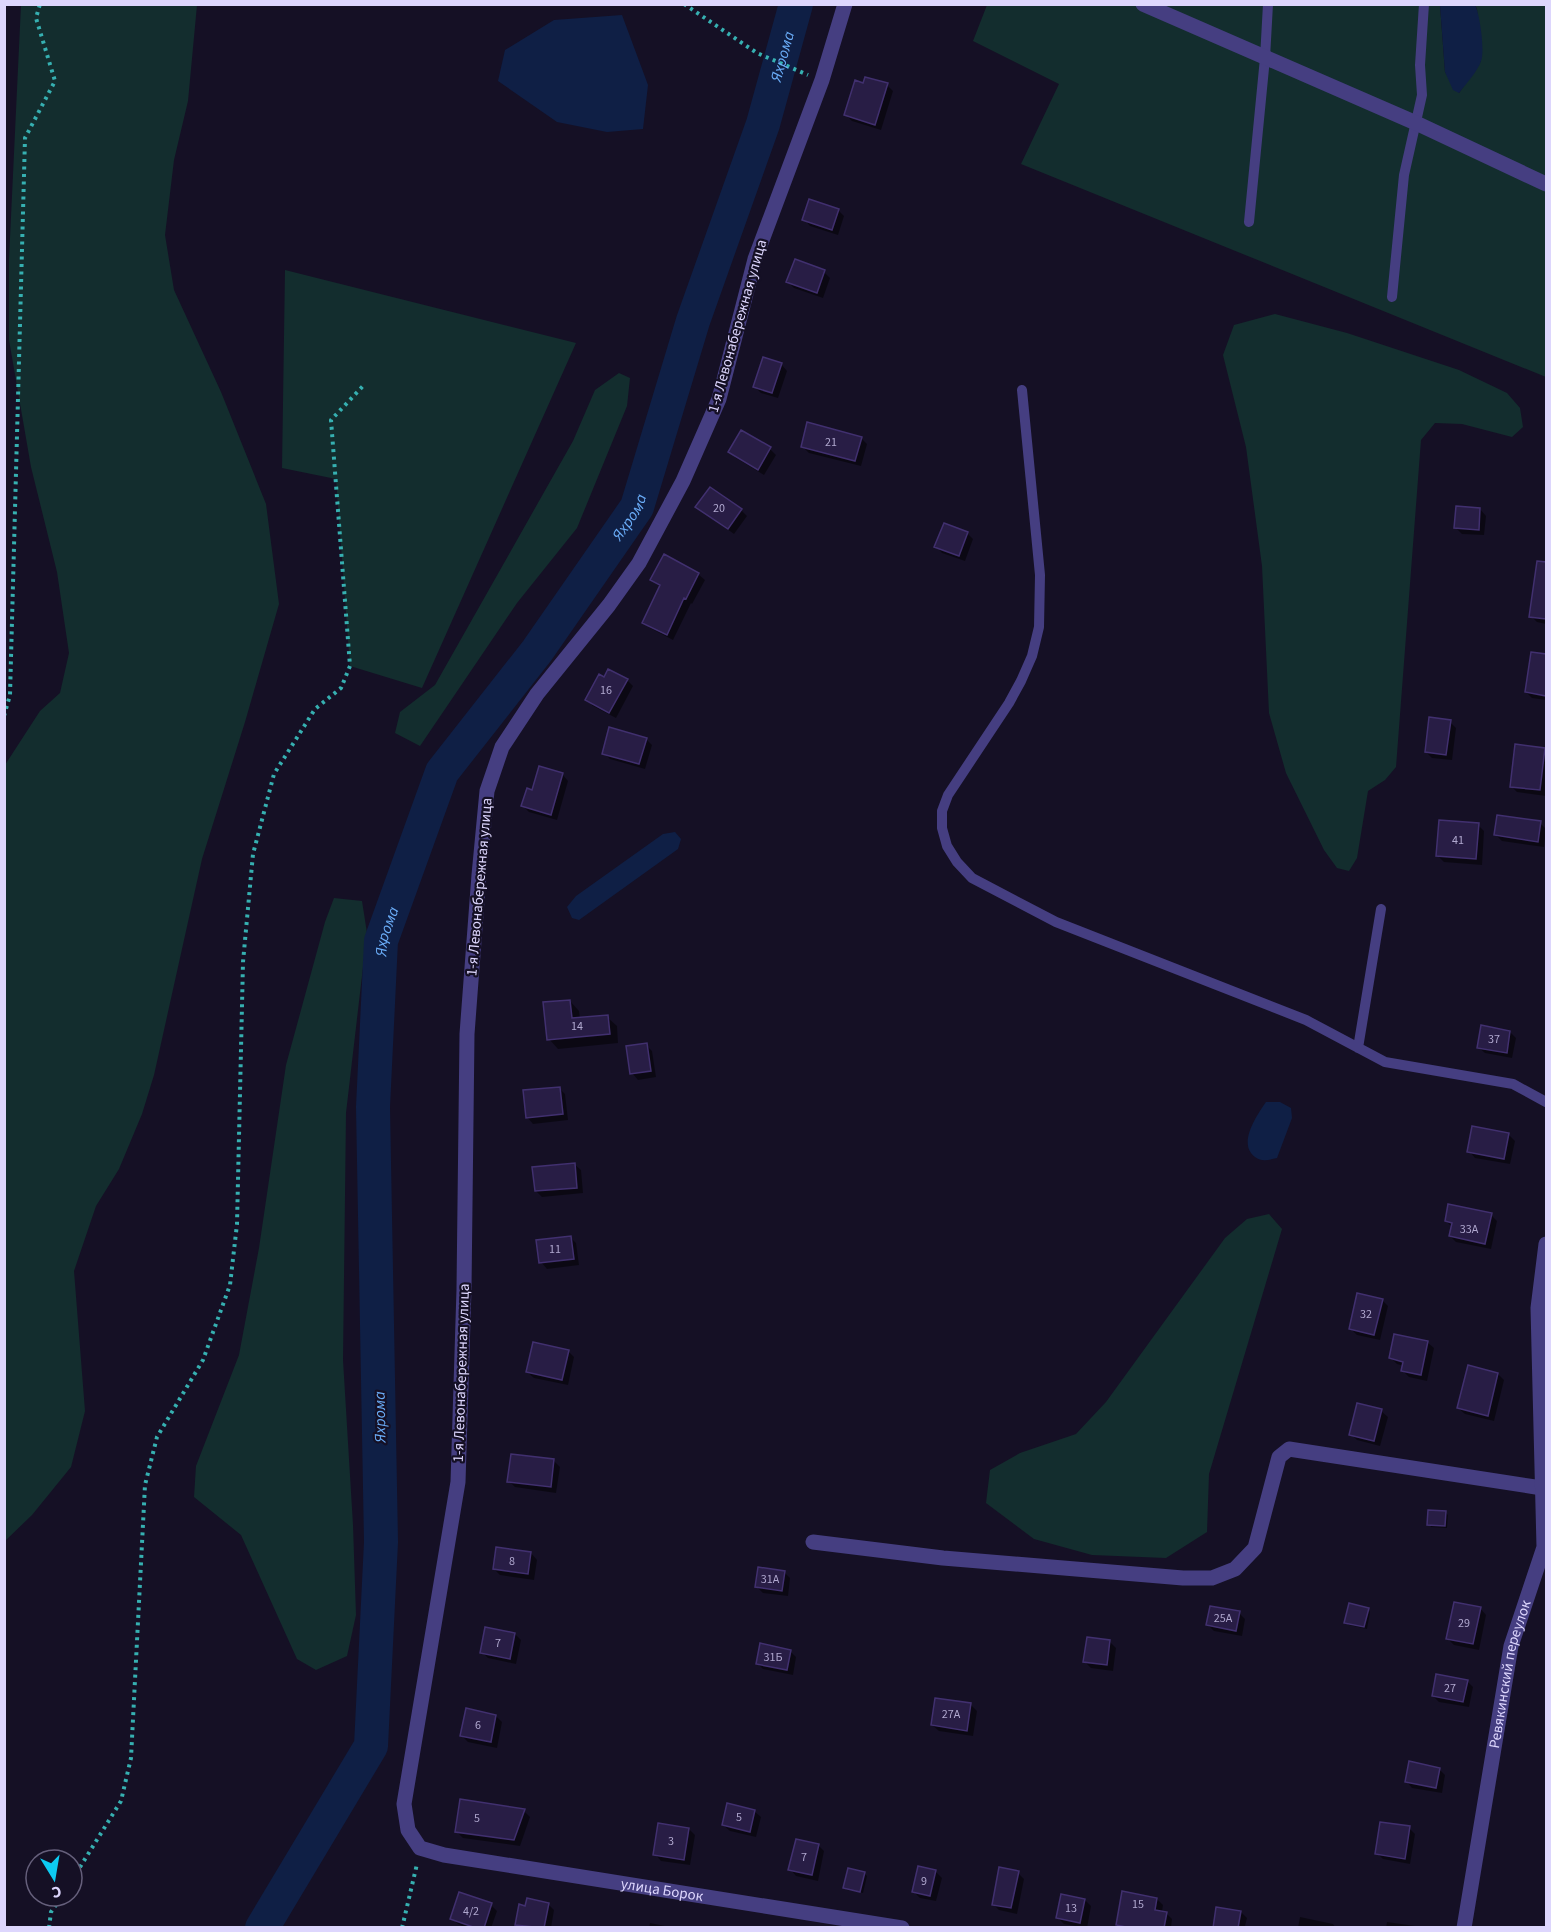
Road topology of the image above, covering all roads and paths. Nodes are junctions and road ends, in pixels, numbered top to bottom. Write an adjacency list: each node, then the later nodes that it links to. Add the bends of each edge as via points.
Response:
1 (40, 4): 15 (path, via 36,18 55,81 25,138 10,695)
2 (684, 4): 8 (path, via 757,53)
3 (845, 4): 23 (street, 1-я Левонабережная улица, via 822,80 755,259 719,399 683,481 639,563 537,694 502,747 487,791 467,1034 458,1482 404,1804 408,1830)
4 (1143, 4): 7 (street)
5 (1268, 4): 7 (lane)
6 (1424, 4): 9 (lane, via 1422,95)
7 (1265, 58): 9 (street); 11 (lane)
8 (801, 72)
9 (1416, 123): 10 (street); 12 (lane, via 1404,175)
10 (1546, 184)
11 (1249, 222)
12 (1392, 297)
13 (363, 386): 24 (path, via 331,420 350,666 341,688 315,709 274,774 253,854 243,962 237,1224 230,1285 203,1360 157,1437 145,1485 131,1758 121,1801)
14 (1022, 390): 17 (lane, via 1040,574 1040,627 1032,656 1009,703 948,795 942,811 947,846 972,878 1056,922 1306,1020)
15 (4, 716)
16 (1381, 909): 17 (lane)
17 (1358, 1048): 18 (lane, via 1385,1062 1514,1084)
18 (1546, 1102)
19 (1546, 1244): 20 (street, Ревякинский переулок, via 1538,1308)
20 (1542, 1488): 21 (street, via 1289,1449 1279,1457 1255,1548 1235,1569 1212,1578 943,1558); 22 (street, Ревякинский переулок)
21 (813, 1542)
22 (1546, 1547): 29 (street, Ревякинский переулок, via 1511,1646)
23 (420, 1848): 27 (path); 28 (street, улица Борок)
24 (84, 1861)
25 (54, 1908): 26 (path)
26 (49, 1928)
27 (402, 1928)
28 (902, 1928)
29 (1464, 1928)

